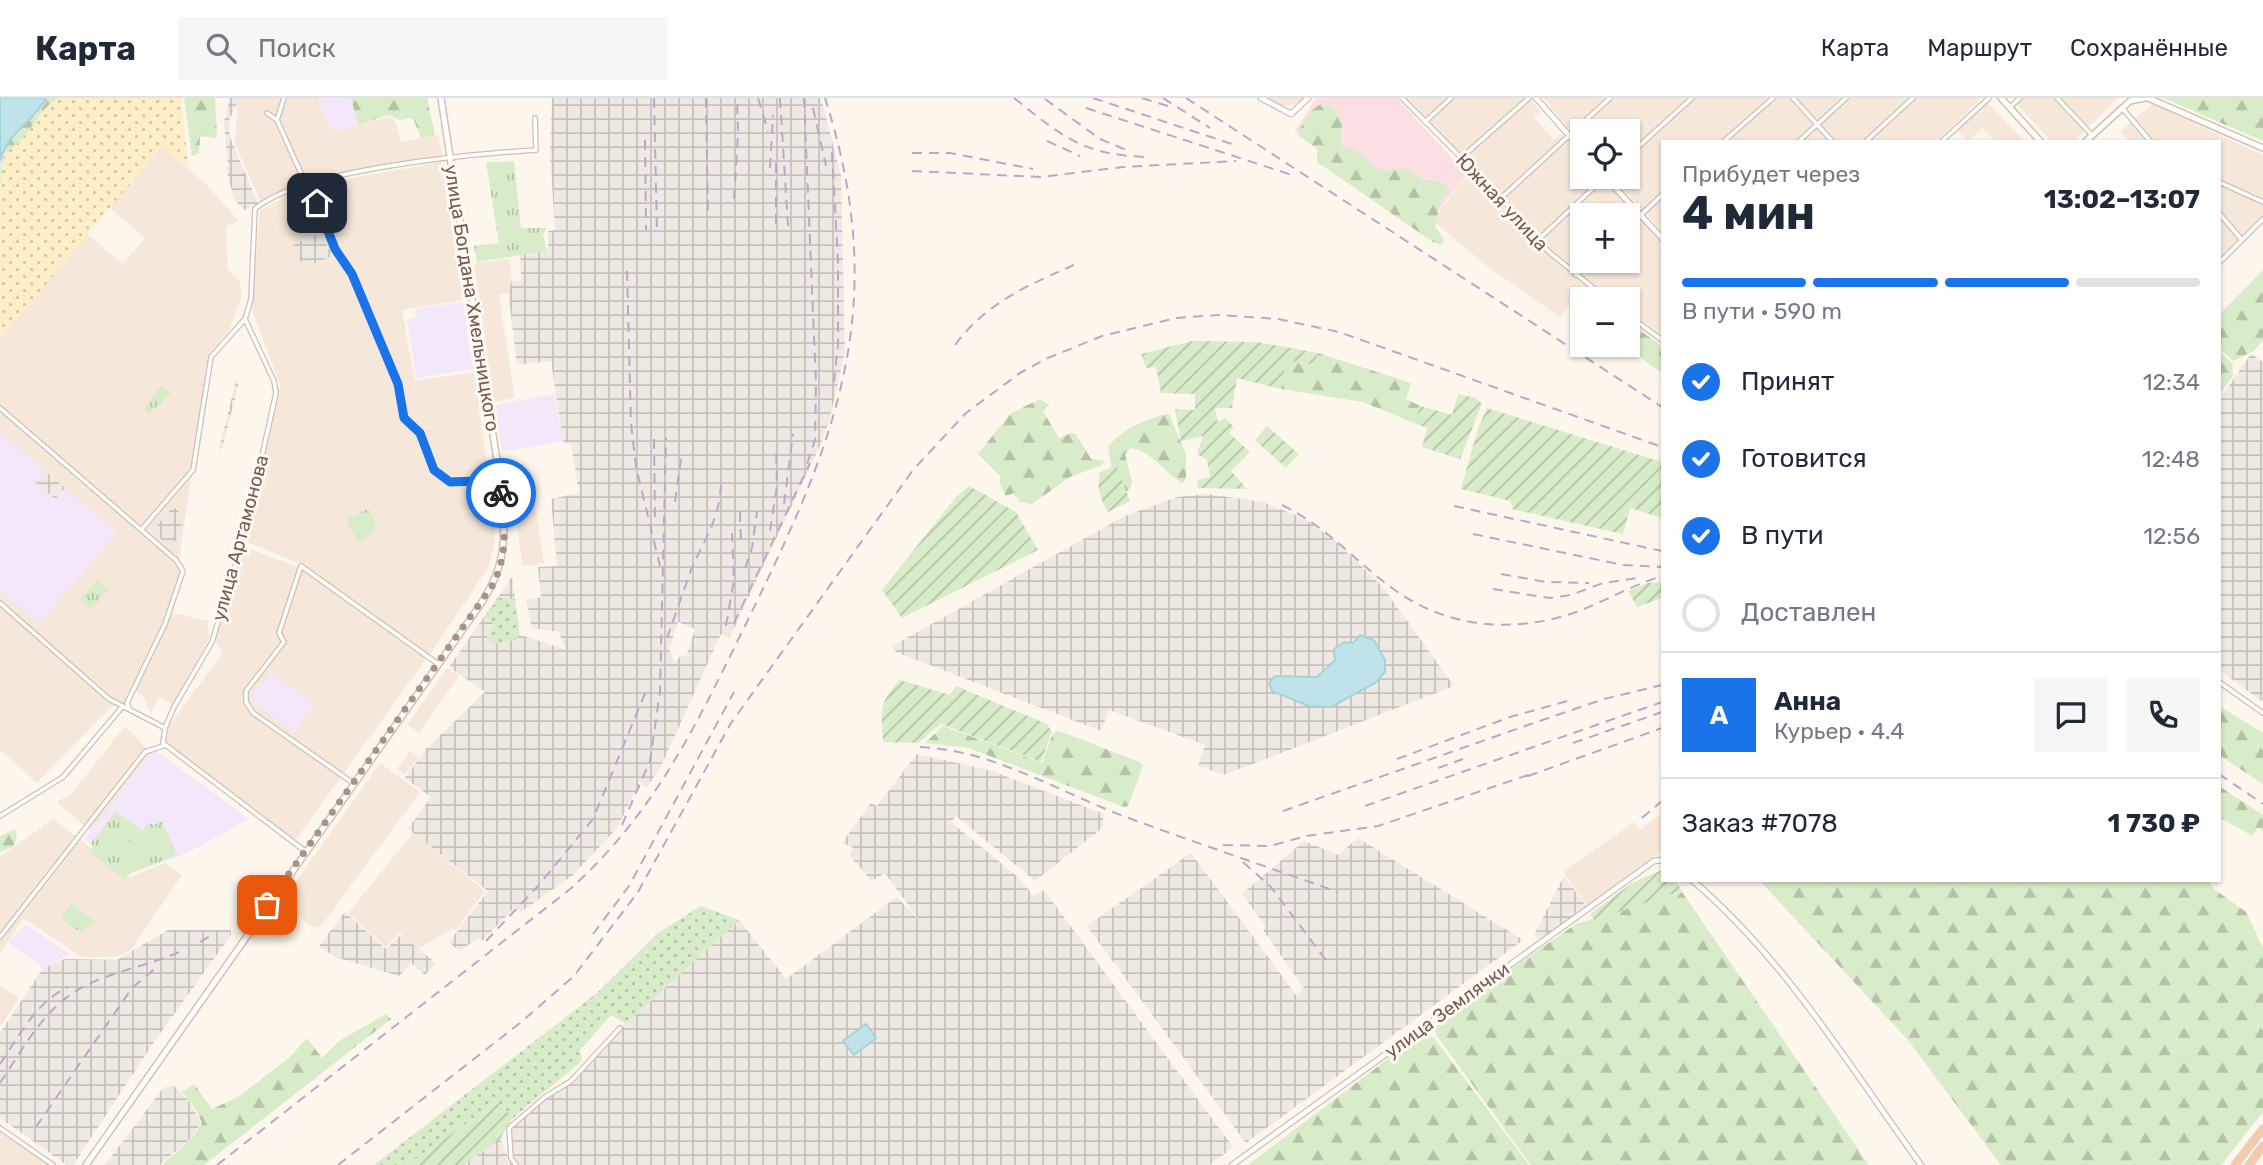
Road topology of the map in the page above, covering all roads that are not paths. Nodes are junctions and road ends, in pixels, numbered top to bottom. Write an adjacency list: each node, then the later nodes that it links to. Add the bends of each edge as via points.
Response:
1 (284, 98): 24 (street)
2 (441, 98): 39 (main road, улица Богдана Хмельницкого)
3 (1261, 98): 4 (street, via 1293,114)
4 (1308, 98)
5 (1402, 98): 25 (street, Южная улица)
6 (1451, 98): 25 (street)
7 (1530, 98): 40 (street)
8 (1536, 98): 27 (street)
9 (1610, 98): 27 (street)
10 (1692, 98): 37 (street)
11 (1773, 98): 29 (street)
12 (1794, 98): 26 (street)
13 (1846, 98): 26 (street)
14 (1913, 98): 32 (street)
15 (1989, 98): 33 (street)
16 (2001, 98): 20 (main road)
17 (2020, 98): 20 (street)
18 (2057, 98): 28 (street)
19 (2147, 98): 21 (main road); 38 (main road)
20 (2010, 107): 34 (main road)
21 (2122, 107): 28 (main road); 36 (street)
22 (267, 113): 24 (street)
23 (535, 118): 39 (street, via 536,150)
24 (277, 120): 42 (street)
25 (1425, 122): 40 (street, Южная улица)
26 (1817, 124): 30 (street); 31 (street)
27 (1569, 135): 46 (street)
28 (2092, 135): 35 (main road)
29 (1725, 140)
30 (1800, 140)
31 (1831, 140)
32 (1866, 140)
33 (1943, 140)
34 (2037, 140)
35 (2087, 140)
36 (2149, 140)
37 (1640, 145)
38 (2263, 148)
39 (450, 156): 42 (street); 62 (main road, улица Богдана Хмельницкого)
40 (1461, 158): 46 (street, Южная улица)
41 (2221, 183): 47 (street)
42 (308, 184): 58 (street, via 255,209 251,299); 62 (street, via 398,384 404,418 420,433 434,470 450,482)
43 (1592, 189): 53 (street)
44 (1616, 189): 48 (street)
45 (1661, 196): 49 (street)
46 (1501, 198): 53 (street, Южная улица)
47 (2263, 202)
48 (1629, 203)
49 (1640, 215): 52 (street)
50 (2221, 215): 54 (street)
51 (2263, 219): 54 (street)
52 (1661, 237)
53 (1538, 240): 56 (street, Южная улица)
54 (2242, 240): 55 (street)
55 (2221, 261)
56 (1576, 275): 57 (street, Южная улица)
57 (1592, 287)
58 (245, 319): 63 (street, via 211,357 192,470); 70 (street, улица Артамонова, via 274,381 274,400 245,533 212,642)
59 (1640, 324): 60 (street)
60 (1661, 339)
61 (0, 408): 63 (street)
62 (500, 480): 65 (main road, улица Богдана Хмельницкого, via 505,537 500,568 485,599)
63 (141, 530): 68 (street, via 176,560 183,576 127,703)
64 (0, 603): 67 (street, via 109,699)
65 (438, 664): 72 (main road, улица Богдана Хмельницкого); 72 (street, via 301,566 279,633 284,642 246,691 246,702 253,713)
66 (2221, 683): 69 (street)
67 (123, 706): 68 (street); 73 (street, via 63,777)
68 (129, 708): 70 (street)
69 (2263, 713)
70 (165, 728): 71 (street, улица Артамонова)
71 (163, 746): 74 (street); 77 (street, via 145,752)
72 (353, 783): 74 (main road, улица Богдана Хмельницкого)
73 (0, 816)
74 (305, 850): 83 (main road, улица Богдана Хмельницкого)
75 (1661, 858): 85 (street, улица Землячки)
76 (1694, 882): 86 (street, via 1770,959)
77 (0, 937)
78 (620, 1028): 84 (street, via 571,1081 509,1128 511,1158)
79 (0, 1128): 82 (street)
80 (2263, 1129): 87 (highway)
81 (2263, 1146): 88 (highway)
82 (53, 1165)
83 (86, 1165)
84 (516, 1165)
85 (1232, 1165)
86 (1921, 1165)
87 (2234, 1165)
88 (2249, 1165)

